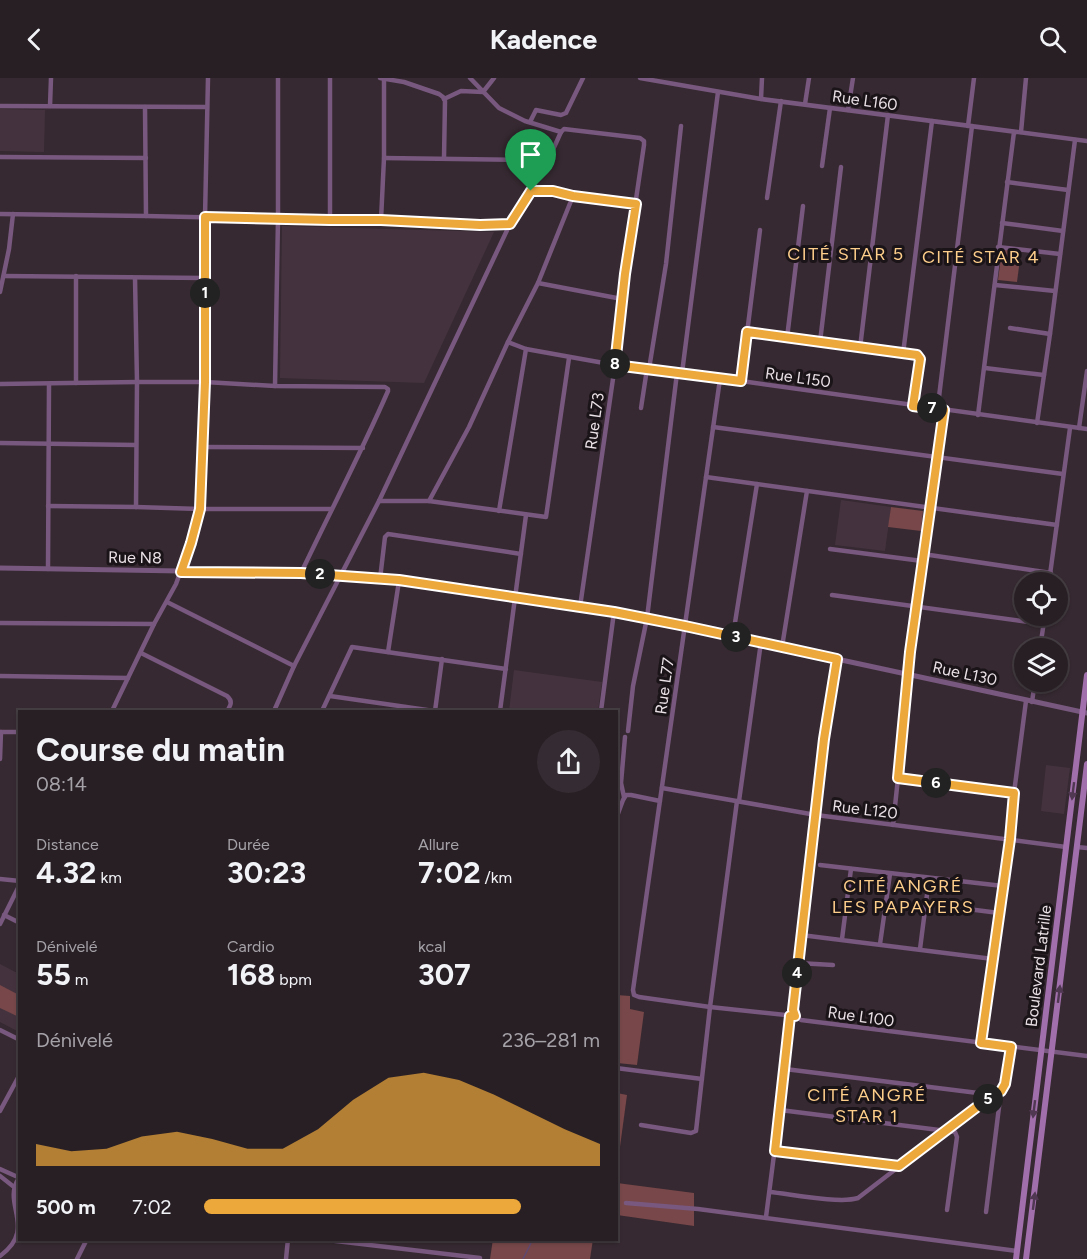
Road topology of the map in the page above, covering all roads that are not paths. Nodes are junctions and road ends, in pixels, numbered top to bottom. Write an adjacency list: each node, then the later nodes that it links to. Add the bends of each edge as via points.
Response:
1 (51, 78): 22 (street)
2 (208, 78): 24 (street)
3 (278, 78): 55 (street)
4 (330, 78): 56 (street)
5 (383, 78): 17 (street, via 421,87); 38 (street)
6 (470, 78): 15 (street)
7 (494, 78): 15 (street)
8 (583, 78): 29 (street, via 566,113 536,110)
9 (640, 78): 16 (street, Rue L160)
10 (762, 78): 18 (street)
11 (809, 78): 20 (street)
12 (853, 78): 26 (street)
13 (974, 78): 31 (street)
14 (1026, 78): 34 (street)
15 (483, 92): 17 (street, via 461,91); 29 (street, via 499,108)
16 (718, 92): 18 (street, Rue L160); 87 (street)
17 (444, 99): 39 (street)
18 (761, 99): 19 (street, Rue L160)
19 (781, 101): 20 (street, Rue L160); 48 (street)
20 (806, 104): 25 (street, Rue L160)
21 (0, 106): 22 (street)
22 (50, 106): 23 (street)
23 (145, 107): 24 (street); 40 (street)
24 (207, 107): 54 (street)
25 (831, 108): 26 (street, Rue L160); 42 (street)
26 (848, 110): 27 (street, Rue L160)
27 (888, 115): 28 (street, Rue L160); 79 (street)
28 (932, 121): 31 (street, Rue L160); 81 (street)
29 (530, 122): 32 (street)
30 (681, 126): 85 (street, via 666,264)
31 (970, 126): 33 (street, Rue L160); 99 (street)
32 (562, 130): 41 (street); 49 (street, Rue L73, via 644,141)
33 (1014, 132): 34 (street, Rue L160); 44 (street)
34 (1021, 132): 35 (street, Rue L160)
35 (1075, 140): 36 (street, Rue L160); 45 (street)
36 (1087, 141)
37 (0, 157): 40 (street)
38 (384, 158): 39 (street); 57 (street)
39 (444, 158): 41 (street, via 531,159)
40 (146, 159): 53 (street)
41 (544, 164): 46 (street)
42 (822, 166)
43 (841, 167): 78 (street)
44 (1007, 182): 45 (street); 58 (street)
45 (1068, 190): 61 (street)
46 (531, 191): 47 (street); 59 (street)
47 (573, 196): 49 (street); 68 (street)
48 (767, 198)
49 (636, 204): 72 (street, Rue L73)
50 (803, 206): 76 (street)
51 (0, 214): 52 (street)
52 (13, 214): 53 (street); 64 (street)
53 (146, 216): 54 (street)
54 (205, 217): 55 (street); 67 (street)
55 (278, 219): 56 (street); 96 (street)
56 (330, 220): 57 (street)
57 (381, 220): 59 (street)
58 (1002, 223): 61 (street); 62 (street)
59 (510, 224): 117 (street)
60 (760, 230): 74 (street)
61 (1063, 231): 63 (street)
62 (998, 247): 63 (street); 69 (street)
63 (1060, 254): 70 (street)
64 (4, 276): 65 (street); 71 (street)
65 (76, 276): 66 (street); 93 (street)
66 (135, 278): 67 (street); 91 (street)
67 (205, 278): 92 (street)
68 (538, 283): 72 (street); 77 (street)
69 (995, 285): 70 (street); 84 (street)
70 (1055, 291): 75 (street)
71 (0, 292)
72 (622, 299): 83 (street, Rue L73)
73 (1010, 328): 75 (street)
74 (747, 332): 76 (street); 90 (street)
75 (1050, 334): 88 (street)
76 (787, 338): 78 (street)
77 (508, 342): 80 (street, Rue L150); 118 (street)
78 (820, 342): 79 (street)
79 (860, 348): 81 (street)
80 (526, 349): 82 (street, Rue L150); 124 (street)
81 (903, 354): 97 (street, via 920,359)
82 (569, 358): 83 (street, Rue L150); 125 (street, via 547,515)
83 (615, 365): 85 (street, Rue L150); 143 (street, Rue L73)
84 (985, 368): 88 (street); 101 (street)
85 (648, 369): 87 (street, Rue L150); 98 (street)
86 (1087, 371): 105 (street)
87 (680, 373): 89 (street, Rue L150); 146 (street)
88 (1044, 375): 102 (street)
89 (720, 379): 90 (street, Rue L150); 103 (street, Rue L77)
90 (741, 381): 97 (street, Rue L150)
91 (137, 382): 92 (street); 93 (street); 109 (street)
92 (205, 382): 96 (street); 110 (street)
93 (76, 383): 95 (street)
94 (0, 384): 95 (street)
95 (49, 384): 108 (street)
96 (275, 386): 111 (street, via 388,388)
97 (913, 406): 99 (street, Rue L150)
98 (641, 408)
99 (937, 409): 100 (street, Rue L150)
100 (944, 410): 101 (street, Rue L150); 112 (street)
101 (978, 415): 102 (street, Rue L150)
102 (1037, 423): 104 (street, Rue L150)
103 (713, 427): 112 (street); 114 (street, Rue L77)
104 (1070, 428): 105 (street, Rue L150); 113 (street)
105 (1079, 428): 106 (street, Rue L150)
106 (1087, 429)
107 (0, 443): 108 (street)
108 (49, 444): 109 (street); 119 (street)
109 (136, 445): 120 (street)
110 (204, 447): 111 (street); 122 (street)
111 (363, 448): 123 (street)
112 (937, 457): 113 (street); 121 (street)
113 (1063, 474): 126 (street)
114 (706, 477): 115 (street); 150 (street, Rue L77)
115 (757, 484): 116 (street); 151 (street)
116 (807, 491): 121 (street); 153 (street)
117 (379, 501): 118 (street); 137 (street)
118 (429, 501): 124 (street)
119 (48, 506): 120 (street); 132 (street)
120 (136, 507): 122 (street)
121 (930, 507): 126 (street); 129 (street)
122 (200, 509): 123 (street); 133 (street)
123 (331, 509): 136 (street)
124 (499, 511): 125 (street)
125 (526, 514): 128 (street)
126 (1057, 525): 135 (street)
127 (830, 549): 130 (street)
128 (521, 554): 138 (street, via 388,534); 141 (street)
129 (923, 554): 130 (street); 134 (street)
130 (922, 561): 144 (street)
131 (0, 568): 132 (street, Rue N8)
132 (48, 569): 133 (street, Rue N8)
133 (181, 572): 136 (street, Rue N8); 142 (street)
134 (1044, 572)
135 (1051, 572)
136 (301, 573): 137 (street, Rue N8)
137 (341, 575): 138 (street, Rue L130); 158 (street)
138 (380, 579): 139 (street, Rue L130)
139 (399, 580): 141 (street, Rue L130); 154 (street)
140 (832, 595): 144 (street)
141 (516, 598): 143 (street, Rue L130); 159 (street)
142 (167, 602): 149 (street); 158 (street)
143 (580, 606): 145 (street, Rue L130)
144 (915, 607): 147 (street); 160 (street)
145 (614, 612): 146 (street, Rue L130); 174 (street)
146 (647, 618): 150 (street, Rue L130); 176 (street)
147 (1014, 620)
148 (0, 623): 149 (street)
149 (154, 624): 155 (street)
150 (685, 626): 151 (street, Rue L130); 183 (street, Rue L77)
151 (731, 636): 152 (street, Rue L130)
152 (761, 642): 153 (street, Rue L130); 187 (street)
153 (782, 647): 157 (street, Rue L130)
154 (388, 652): 156 (street); 165 (street, via 352,647)
155 (141, 654): 163 (street); 168 (street, via 227,696 231,704)
156 (442, 659): 159 (street); 172 (street)
157 (837, 659): 160 (street, Rue L130); 189 (street)
158 (294, 666): 169 (street)
159 (507, 669): 173 (street)
160 (909, 675): 166 (street, Rue L130); 182 (street)
161 (1087, 675): 175 (main road, Boulevard Latrille)
162 (0, 676): 163 (street)
163 (128, 678): 167 (street)
164 (1032, 692): 166 (street)
165 (330, 696): 170 (street); 171 (street)
166 (1029, 701): 175 (street, Rue L130); 184 (street)
167 (112, 710)
168 (228, 710)
169 (274, 710)
170 (323, 710)
171 (428, 710)
172 (435, 710)
173 (500, 710)
174 (601, 710)
175 (1085, 713): 192 (main road, Boulevard Latrille, one-way to 192)
176 (628, 731)
177 (0, 732): 178 (street); 180 (street)
178 (18, 732)
179 (625, 737): 185 (street, via 621,783)
180 (0, 759)
181 (1087, 764): 193 (main road, Boulevard Latrille)
182 (898, 778): 184 (street); 190 (street)
183 (662, 788): 186 (street, Rue L77); 187 (street, Rue L120)
184 (1014, 793): 191 (street)
185 (624, 797): 186 (street); 188 (street)
186 (660, 801): 215 (street, Rue L77)
187 (738, 801): 189 (street, Rue L120); 216 (street)
188 (618, 814)
189 (816, 815): 190 (street, Rue L120); 208 (street)
190 (893, 825): 191 (street, Rue L120)
191 (1010, 839): 192 (street, Rue L120); 201 (street)
192 (1065, 846): 222 (main road, Boulevard Latrille)
193 (1077, 847): 194 (street); 223 (main road, Boulevard Latrille, one-way to 193)
194 (1087, 848)
195 (820, 865): 196 (street)
196 (851, 869): 197 (street); 209 (street)
197 (890, 874): 199 (street); 210 (street)
198 (0, 879): 200 (street)
199 (929, 879): 201 (street); 211 (street)
200 (18, 883)
201 (1003, 886): 204 (street)
202 (18, 887): 205 (street)
203 (952, 907): 204 (street)
204 (997, 913): 212 (street)
205 (4, 915): 206 (street); 207 (street)
206 (18, 922)
207 (0, 924)
208 (801, 935): 209 (street); 213 (street)
209 (843, 936): 210 (street)
210 (880, 944): 211 (street)
211 (920, 950): 212 (street)
212 (993, 958): 220 (street)
213 (798, 963): 214 (street); 217 (street)
214 (833, 965)
215 (634, 995): 216 (street, Rue L100)
216 (710, 1007): 217 (street, Rue L100); 228 (street)
217 (792, 1016): 220 (street, Rue L100); 226 (street)
218 (0, 1030): 219 (street)
219 (18, 1039)
220 (981, 1043): 221 (street, Rue L100)
221 (1011, 1047): 222 (street, Rue L100); 229 (street, via 1007,1079)
222 (1042, 1051): 223 (street, Rue L100); 250 (main road, Boulevard Latrille, one-way to 250)
223 (1052, 1052): 224 (street, Rue L100); 256 (main road, Boulevard Latrille, one-way to 223)
224 (1087, 1056)
225 (618, 1068): 228 (street)
226 (785, 1069): 230 (street); 231 (street)
227 (18, 1078): 232 (street)
228 (702, 1079): 233 (street, via 695,1132)
229 (1001, 1091): 230 (street); 245 (street)
230 (994, 1095): 234 (street)
231 (780, 1110): 234 (street); 235 (street)
232 (0, 1111)
233 (641, 1125)
234 (944, 1131): 236 (street); 244 (street, via 955,1132 957,1137)
235 (775, 1151): 236 (street); 242 (street)
236 (899, 1166): 242 (street, via 853,1199)
237 (0, 1169): 239 (street)
238 (0, 1176): 241 (street)
239 (18, 1178)
240 (18, 1180): 241 (street)
241 (14, 1187): 251 (street, via 17,1235)
242 (770, 1192): 246 (street)
243 (627, 1203): 246 (street)
244 (947, 1210)
245 (986, 1212)
246 (766, 1217): 250 (street)
247 (86, 1241): 253 (street)
248 (288, 1241): 254 (street)
249 (345, 1241): 252 (street)
250 (1017, 1251): 255 (main road, Boulevard Latrille)
251 (0, 1256)
252 (480, 1258)
253 (77, 1259)
254 (286, 1259)
255 (1016, 1259)
256 (1026, 1259)

